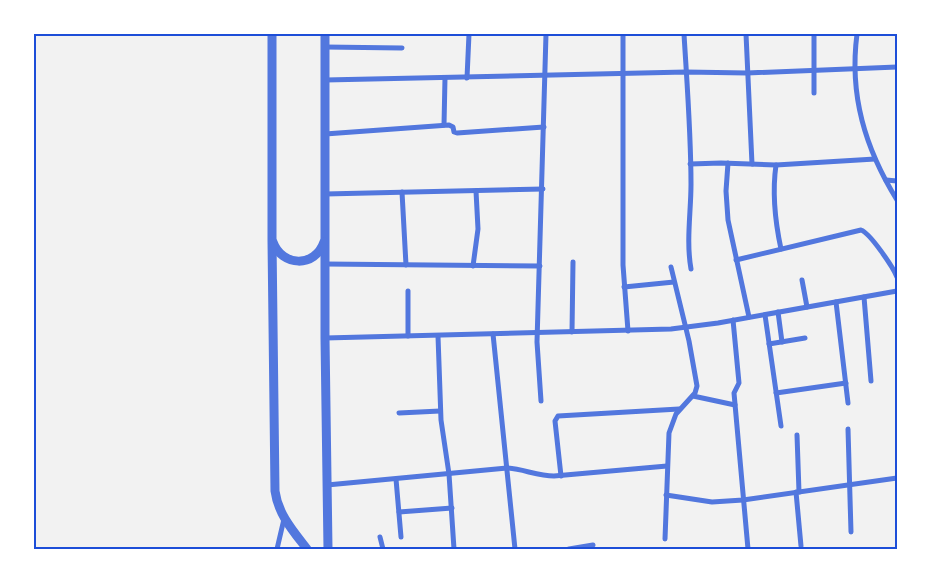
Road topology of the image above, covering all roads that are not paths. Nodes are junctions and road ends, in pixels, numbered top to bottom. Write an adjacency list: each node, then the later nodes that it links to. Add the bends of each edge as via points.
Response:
1 (272, 34): 39 (street)
2 (325, 34): 10 (street)
3 (469, 34): 20 (street)
4 (546, 34): 18 (street)
5 (623, 34): 17 (street)
6 (684, 34): 15 (street)
7 (746, 34): 16 (street)
8 (814, 34): 14 (street)
9 (857, 34): 13 (street)
10 (325, 47): 11 (street); 21 (street)
11 (402, 48)
12 (897, 66): 13 (street)
13 (854, 69): 14 (street); 26 (street, via 859,111)
14 (814, 70): 16 (street); 22 (street)
15 (686, 72): 16 (street); 17 (street); 28 (street)
16 (747, 73): 29 (street)
17 (623, 74): 18 (street); 52 (street)
18 (545, 76): 20 (street); 24 (street)
19 (445, 78): 20 (street); 21 (street); 23 (street)
20 (467, 78)
21 (325, 80): 25 (street)
22 (814, 93)
23 (444, 125): 24 (street, via 452,126 455,133); 25 (street)
24 (544, 127): 33 (street)
25 (325, 134): 36 (street)
26 (875, 159): 30 (street); 31 (street)
27 (728, 163): 28 (street); 29 (street); 41 (street, via 727,210)
28 (690, 164): 48 (street, via 688,246)
29 (752, 164): 30 (street)
30 (776, 165): 40 (street, via 774,201)
31 (886, 180): 32 (street); 37 (street)
32 (897, 181)
33 (542, 189): 34 (street); 46 (street)
34 (476, 191): 35 (street); 45 (street, via 478,229)
35 (402, 192): 36 (street); 44 (street)
36 (325, 194): 38 (street)
37 (897, 200)
38 (325, 238): 39 (street, via 318,253 299,262 280,255); 43 (street)
39 (272, 240): 99 (street, via 275,491)
40 (781, 249): 41 (street); 49 (street, via 864,231)
41 (736, 260): 60 (street)
42 (573, 262): 64 (street)
43 (325, 264): 44 (street); 69 (street)
44 (406, 265): 45 (street)
45 (473, 266): 46 (street)
46 (540, 266): 65 (street)
47 (671, 267): 51 (street)
48 (691, 269)
49 (897, 276)
50 (802, 280): 57 (street)
51 (674, 282): 52 (street); 62 (street)
52 (624, 287): 63 (street)
53 (408, 291): 67 (street)
54 (897, 291): 55 (street)
55 (864, 297): 56 (street); 73 (street)
56 (836, 302): 57 (street); 74 (street)
57 (807, 307): 58 (street)
58 (778, 312): 59 (street); 71 (street)
59 (765, 315): 60 (street); 72 (street)
60 (749, 318): 61 (street)
61 (733, 320): 62 (street); 79 (street, via 739,383 734,393)
62 (686, 327): 63 (street); 76 (street, via 697,382)
63 (628, 331): 64 (street)
64 (572, 332): 65 (street)
65 (537, 333): 66 (street); 77 (street)
66 (493, 334): 68 (street); 87 (street)
67 (408, 336): 68 (street); 69 (street)
68 (438, 336): 81 (street)
69 (325, 338): 92 (street)
70 (805, 338): 71 (street)
71 (782, 342): 72 (street)
72 (770, 344): 75 (street)
73 (871, 381)
74 (846, 383): 75 (street); 78 (street)
75 (776, 393): 83 (street)
76 (693, 396): 79 (street); 80 (street)
77 (541, 401)
78 (848, 403)
79 (735, 405): 96 (street)
80 (679, 409): 86 (street, via 669,433); 89 (street, via 558,416 555,421)
81 (440, 411): 82 (street); 88 (street)
82 (399, 414)
83 (781, 426)
84 (848, 429): 93 (street)
85 (797, 435): 94 (street)
86 (667, 466): 89 (street); 95 (street)
87 (507, 468): 88 (street); 89 (street); 111 (street)
88 (449, 474): 91 (street); 97 (street)
89 (561, 476)
90 (897, 478): 93 (street)
91 (396, 479): 92 (street); 98 (street)
92 (327, 485): 108 (street)
93 (849, 485): 94 (street); 100 (street)
94 (797, 492): 96 (street); 105 (street)
95 (666, 495): 96 (street, via 712,502); 103 (street)
96 (743, 500): 113 (street)
97 (452, 508): 98 (street); 110 (street)
98 (399, 512): 102 (street)
99 (284, 518): 106 (street); 107 (street)
100 (851, 532)
101 (380, 537): 109 (street)
102 (401, 537)
103 (665, 539)
104 (593, 545): 112 (street)
105 (801, 546)
106 (277, 549)
107 (306, 549)
108 (328, 549)
109 (383, 549)
110 (454, 549)
111 (515, 549)
112 (569, 549)
113 (748, 549)

